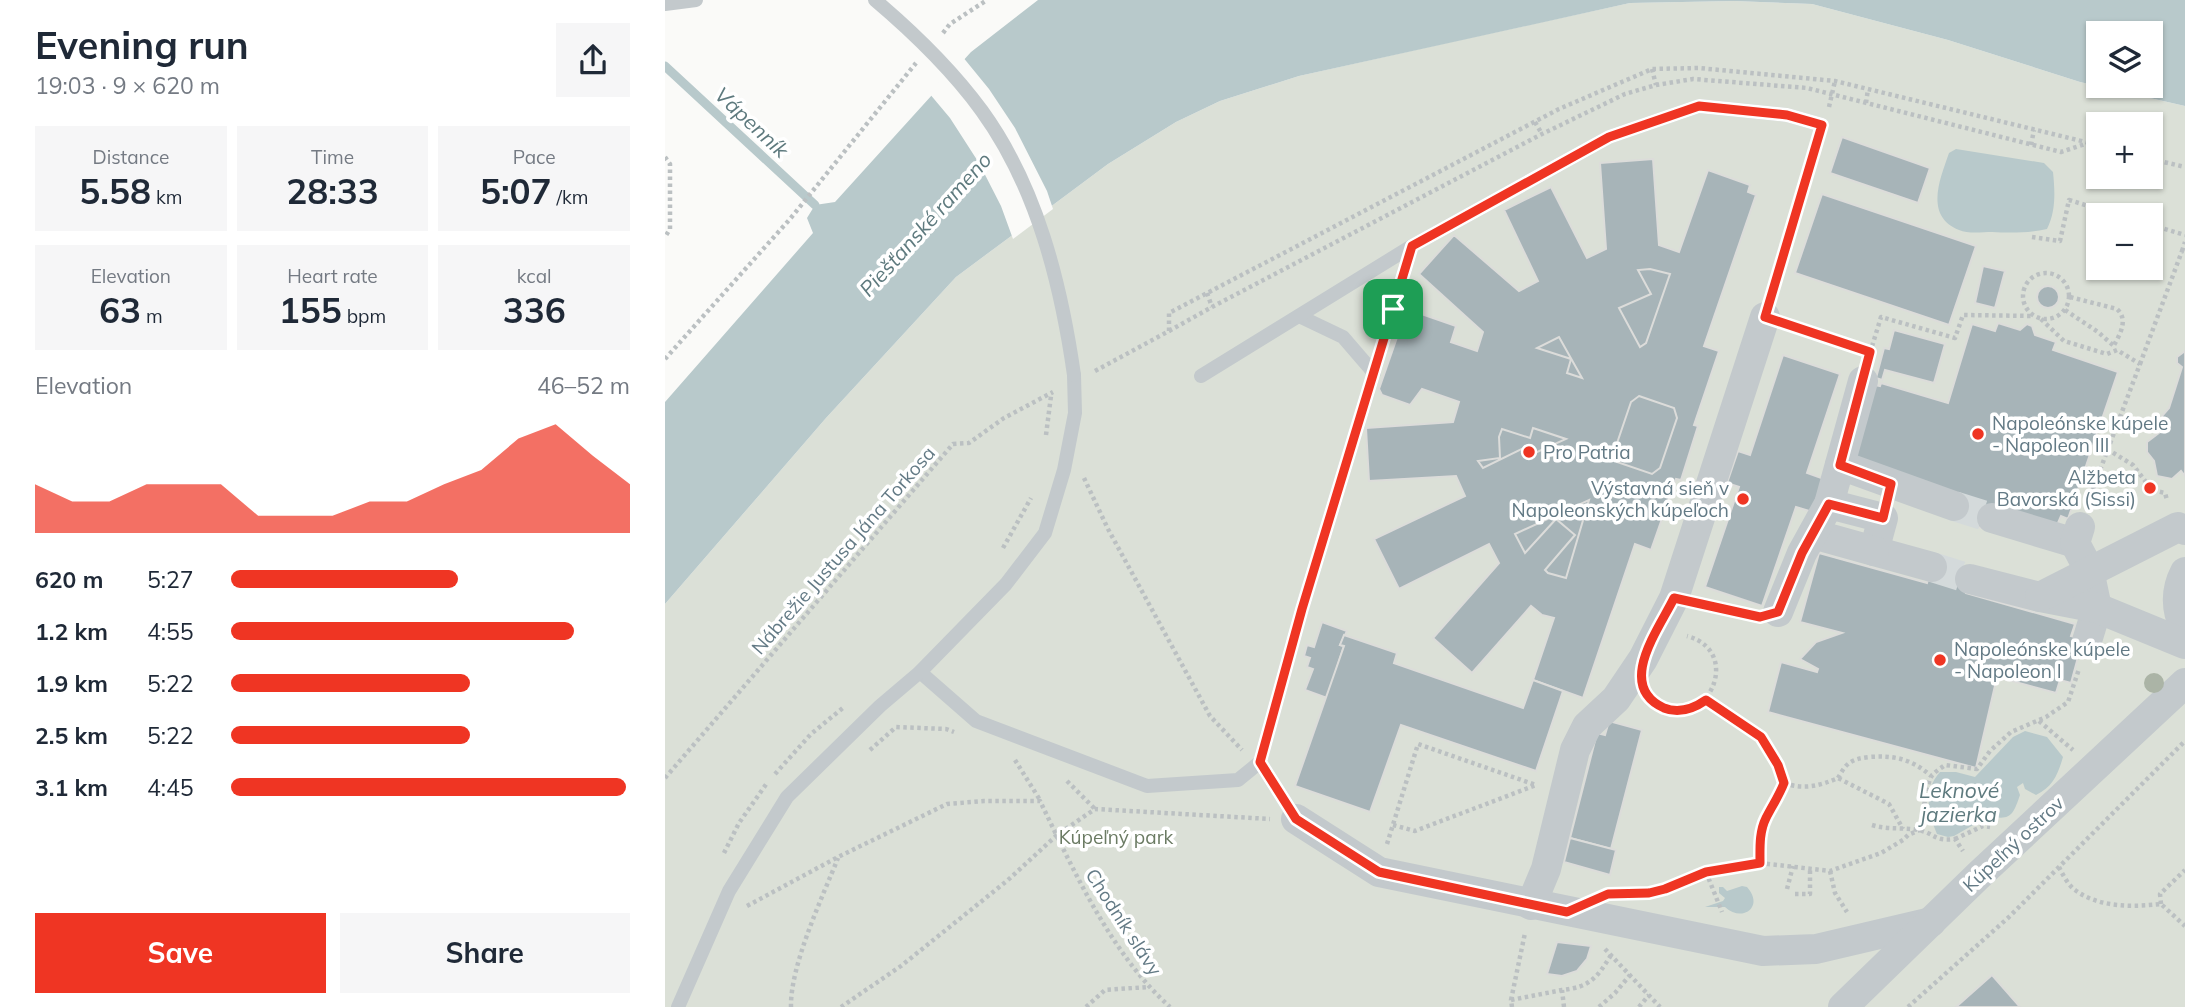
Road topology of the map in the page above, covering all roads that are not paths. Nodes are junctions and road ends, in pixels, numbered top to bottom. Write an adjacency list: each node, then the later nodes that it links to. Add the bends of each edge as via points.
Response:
1 (696, 0): 3 (lane)
2 (875, 0): 30 (lane, bridge, via 946,67 983,113 1017,171 1056,280 1074,379 1075,413 1045,533 1006,584)
3 (665, 4)
4 (1822, 125): 5 (lane, via 1787,115 1699,106 1609,137)
5 (1412, 246): 6 (lane); 8 (lane)
6 (1299, 316): 8 (lane, via 1343,337); 9 (lane)
7 (1765, 317): 34 (street, via 1674,598 1646,654 1616,699 1587,726 1550,790 1546,869)
8 (1374, 373): 32 (lane)
9 (1201, 376)
10 (1863, 382): 11 (street)
11 (1840, 465): 12 (street); 13 (street)
12 (1891, 484): 14 (street); 15 (street)
13 (1829, 504): 15 (street); 18 (street)
14 (1954, 506)
15 (1883, 518): 19 (street)
16 (1992, 518): 21 (street, via 2077,535)
17 (2182, 523): 21 (street)
18 (1813, 534): 19 (street); 26 (street)
19 (1874, 551): 20 (street)
20 (1932, 567)
21 (2089, 570): 24 (street); 25 (street)
22 (2185, 572): 27 (street, via 2177,599)
23 (1971, 579): 24 (street)
24 (2040, 597): 25 (street)
25 (2097, 608): 28 (street); 29 (street)
26 (1778, 612)
27 (2185, 629)
28 (2087, 641)
29 (2185, 644)
30 (920, 672): 32 (lane, via 976,721 1147,786 1238,780); 36 (lane, via 787,797 729,891)
31 (2185, 683): 35 (street, Kúpeľný ostrov)
32 (1260, 762): 33 (lane)
33 (1296, 819): 34 (street, via 1379,872)
34 (1531, 905): 35 (street, via 1763,951 1816,949)
35 (1931, 922): 37 (street, Kúpeľný ostrov)
36 (678, 1007)
37 (1843, 1007)

